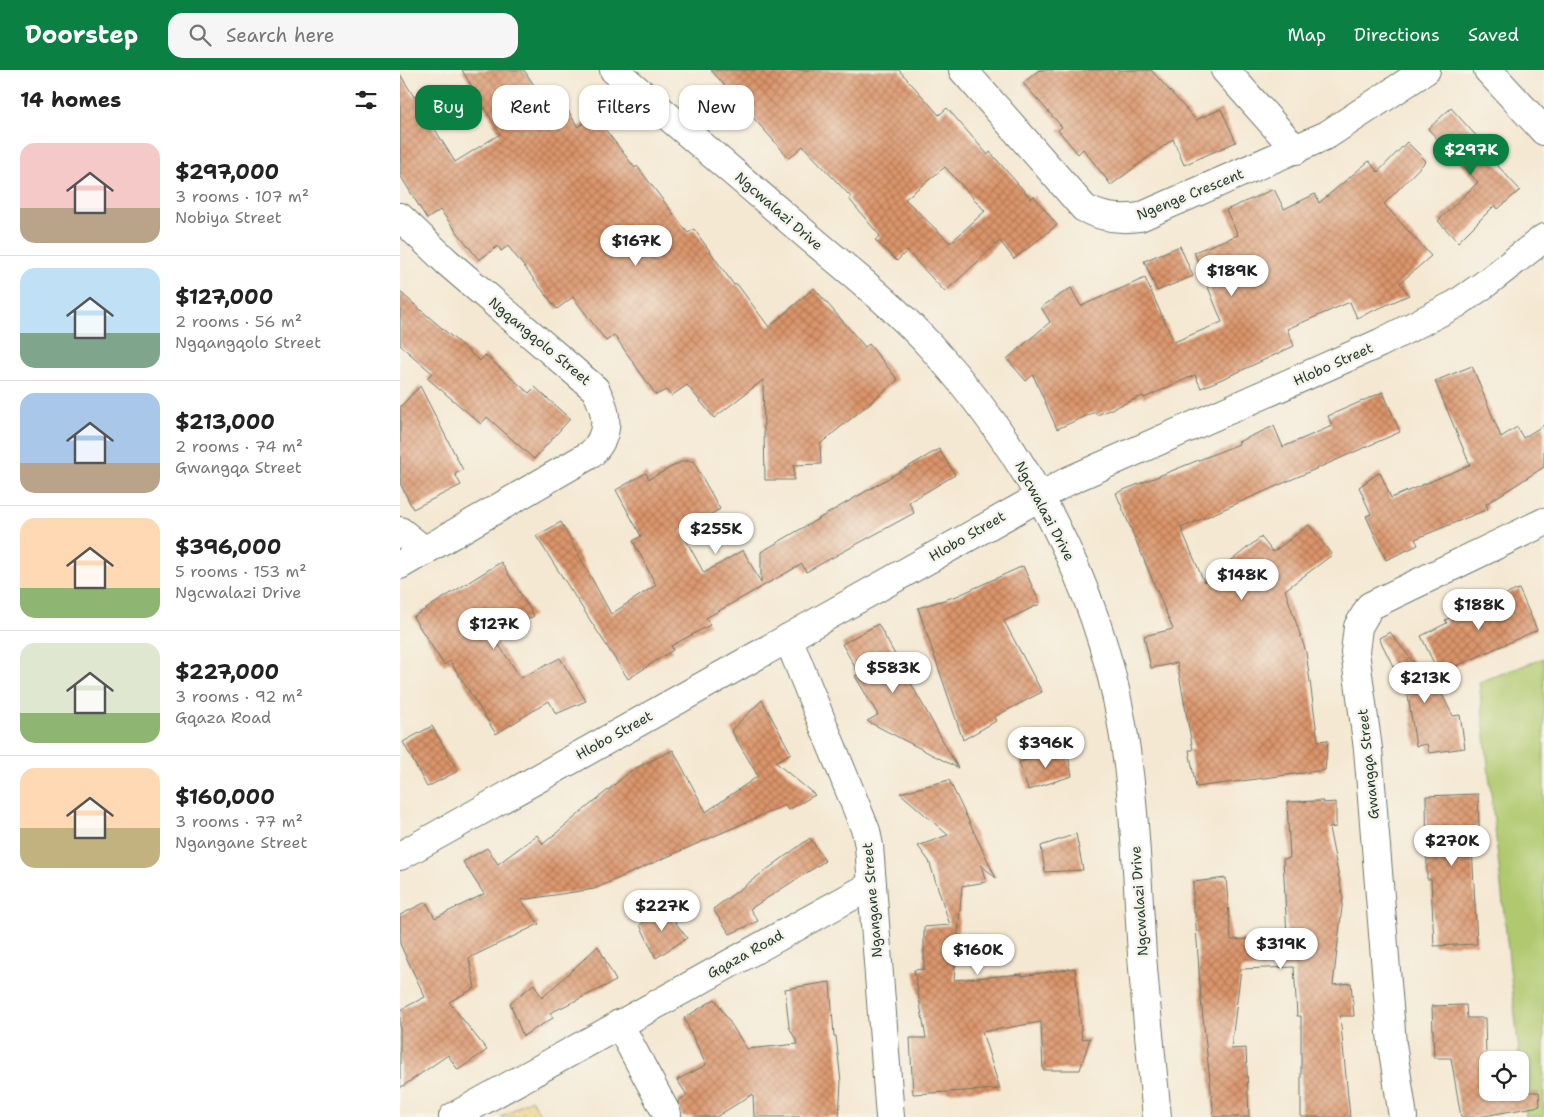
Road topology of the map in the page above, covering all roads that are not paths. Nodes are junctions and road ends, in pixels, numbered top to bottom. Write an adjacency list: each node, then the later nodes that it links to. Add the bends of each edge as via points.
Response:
1 (614, 70): 10 (street, Ngcwalazi Drive, via 907,322 992,420)
2 (962, 70): 7 (street, Ngenge Crescent, via 1084,208 1101,216 1140,217)
3 (1225, 70): 7 (street)
4 (1426, 70): 7 (street, Ngenge Crescent, via 1341,127)
5 (1488, 70): 6 (street)
6 (1544, 131)
7 (1296, 150)
8 (400, 217): 13 (street, Ngqangqolo Street, via 447,262 595,389 602,400 606,418 605,435 591,454)
9 (1544, 238): 10 (street, Hlobo Street, via 1456,304 1380,342)
10 (1038, 496): 15 (street, Hlobo Street); 22 (street, Ngcwalazi Drive, via 1067,548 1081,582 1097,626 1121,717 1132,800)
11 (1544, 522): 23 (street, Gwangqa Street, via 1370,606 1358,627 1355,652 1368,749 1392,1044)
12 (400, 531): 13 (street)
13 (426, 551): 14 (street, Ngqangqolo Street)
14 (400, 565)
15 (788, 638): 16 (street, Hlobo Street); 17 (street, Ngangane Street, via 866,831)
16 (400, 856)
17 (872, 885): 18 (street, Gqaza Road); 21 (street, Ngangane Street)
18 (619, 1024): 19 (street); 20 (street, Gqaza Road)
19 (667, 1114)
20 (453, 1117)
21 (890, 1117)
22 (1157, 1117)
23 (1403, 1117)

